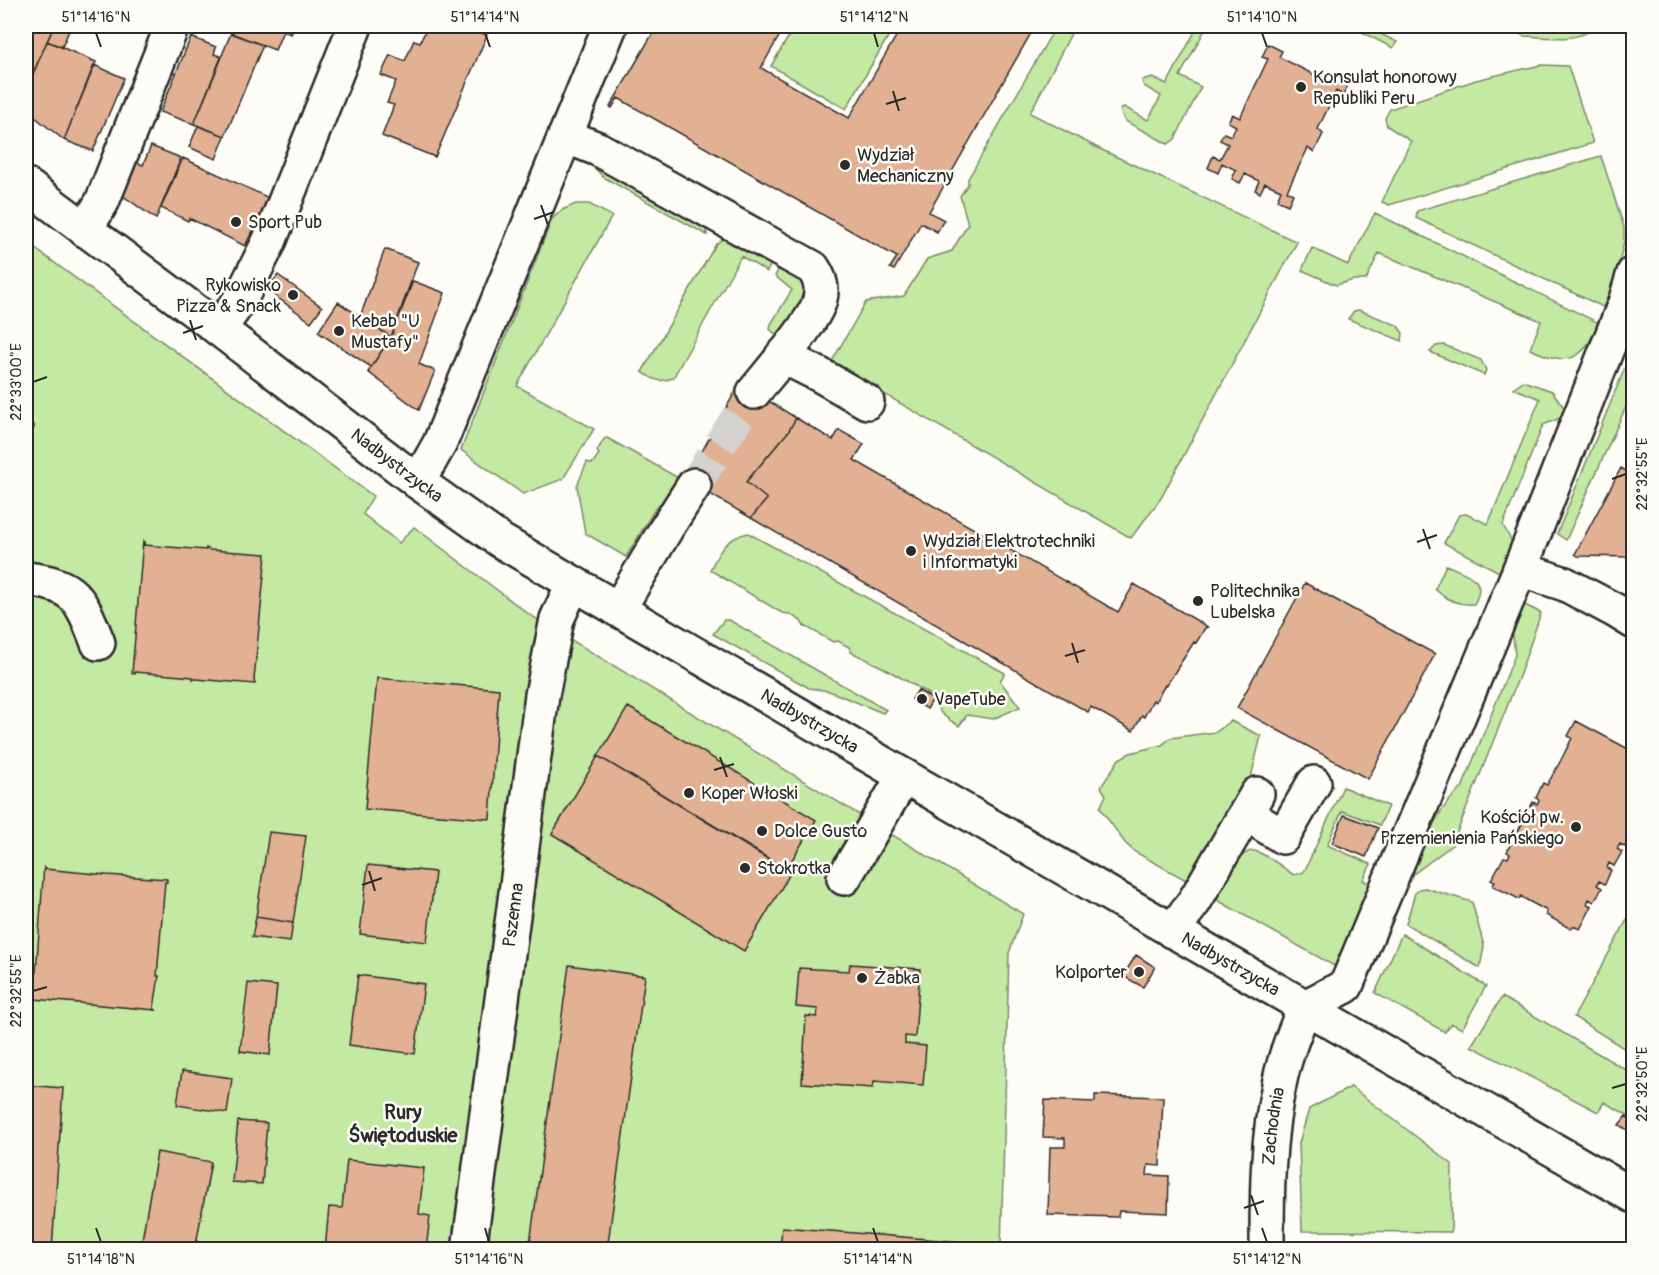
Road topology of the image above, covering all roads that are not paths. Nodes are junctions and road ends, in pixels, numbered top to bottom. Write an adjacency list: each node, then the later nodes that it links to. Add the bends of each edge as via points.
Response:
1 (172, 26): 6 (street, via 102,202)
2 (355, 26): 8 (street, via 269,242 240,300)
3 (610, 26): 4 (street)
4 (565, 136): 9 (street, via 598,149 813,268 821,280 820,300); 12 (street, via 440,443)
5 (26, 185): 6 (street, Nadbystrzycka)
6 (85, 230): 8 (street, Nadbystrzycka)
7 (1631, 294): 14 (street)
8 (219, 329): 12 (street, Nadbystrzycka)
9 (782, 356): 10 (street); 11 (street)
10 (754, 392)
11 (867, 402)
12 (418, 482): 16 (street, Nadbystrzycka, via 501,541)
13 (694, 485): 17 (street)
14 (1520, 569): 18 (street, via 1565,584); 24 (street, via 1346,986)
15 (26, 579): 19 (street, via 61,587 82,604)
16 (573, 584): 17 (street, Nadbystrzycka); 26 (street, Pszenna, via 557,619 542,695)
17 (618, 610): 20 (street, Nadbystrzycka)
18 (1634, 622)
19 (98, 643)
20 (904, 776): 22 (street); 23 (street, Nadbystrzycka)
21 (1314, 783): 23 (street, via 1283,837 1252,804 1194,902)
22 (844, 878)
23 (1172, 931): 24 (street, Nadbystrzycka)
24 (1305, 1006): 25 (street, Nadbystrzycka); 27 (street, Zachodnia, via 1291,1040 1272,1122)
25 (1634, 1197)
26 (469, 1250)
27 (1267, 1250)

